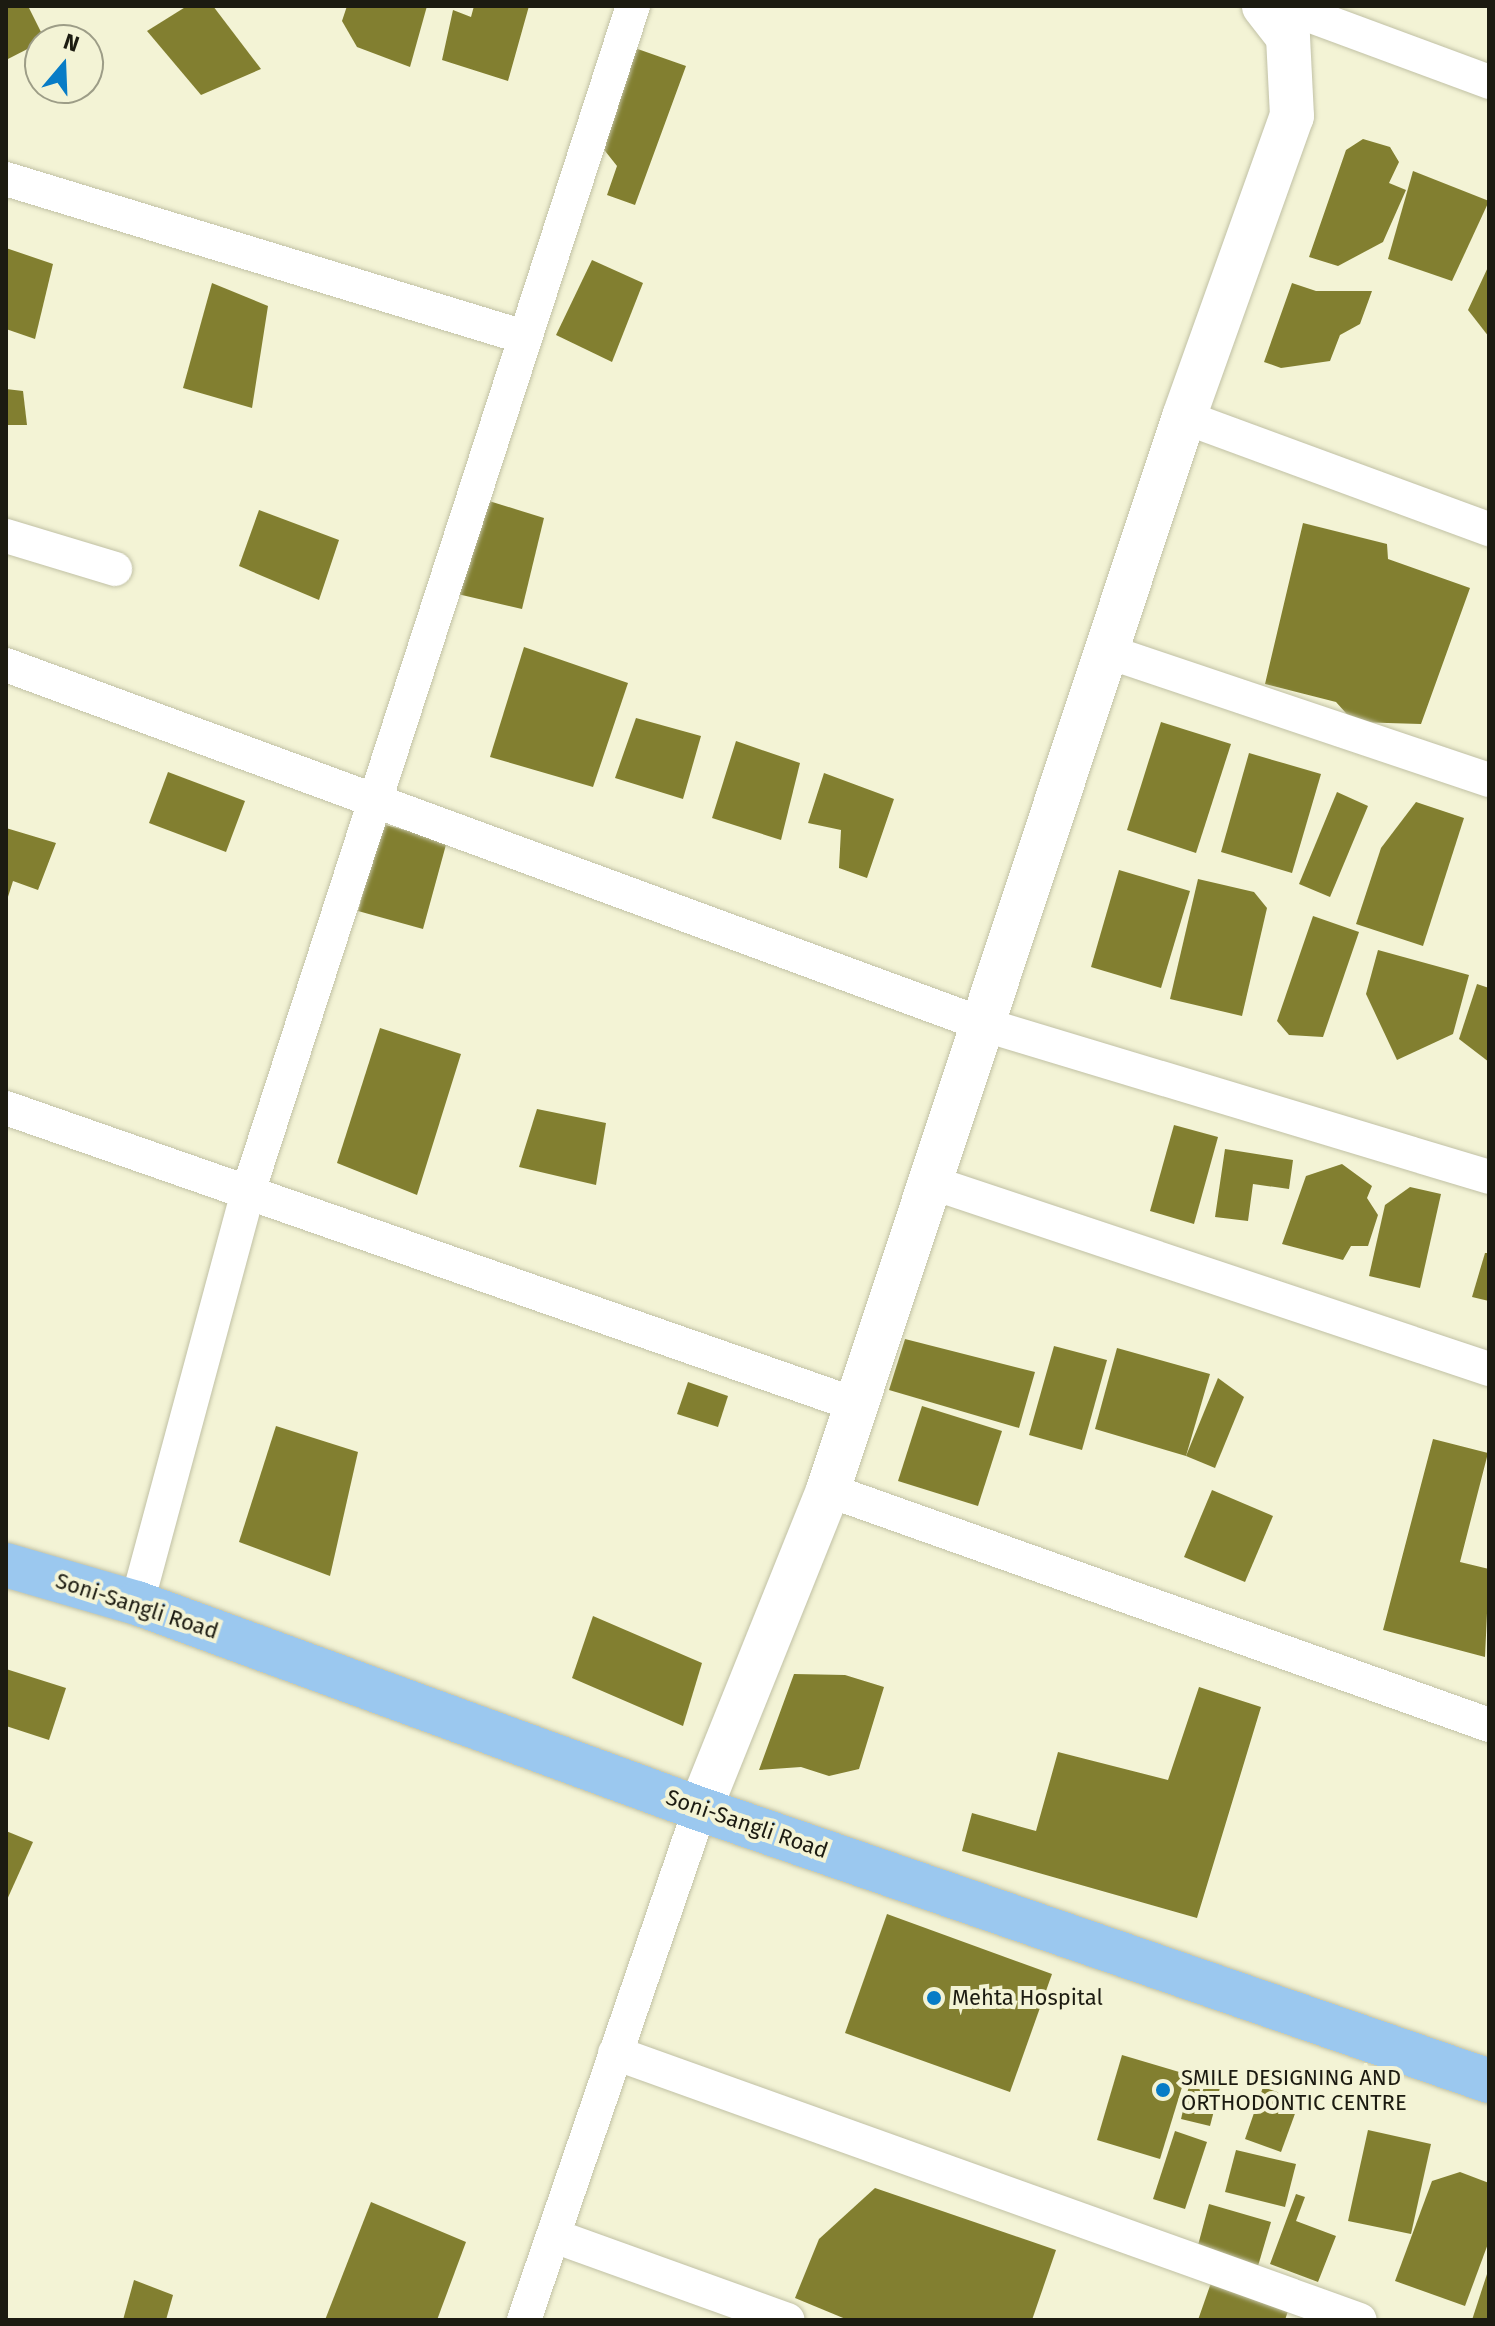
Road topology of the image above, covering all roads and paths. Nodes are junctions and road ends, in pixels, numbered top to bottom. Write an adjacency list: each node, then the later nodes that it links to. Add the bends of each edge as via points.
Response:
1 (633, 6): 6 (street)
2 (1264, 6): 7 (street, via 1288,37 1292,116)
3 (1284, 6): 4 (street)
4 (1489, 82)
5 (6, 179): 6 (street)
6 (524, 337): 14 (street)
7 (1184, 417): 8 (street); 11 (street)
8 (1489, 529)
9 (6, 536): 10 (street)
10 (115, 569)
11 (1106, 651): 13 (street); 15 (street)
12 (6, 665): 14 (street)
13 (1489, 780)
14 (372, 796): 15 (street); 19 (street)
15 (982, 1024): 17 (street); 18 (street)
16 (6, 1108): 19 (street)
17 (1489, 1177)
18 (930, 1182): 20 (street); 21 (street)
19 (249, 1189): 21 (street); 24 (street)
20 (1489, 1369)
21 (851, 1403): 22 (street)
22 (828, 1490): 25 (street); 26 (street)
23 (6, 1565): 24 (main road, Soni-Sangli Road)
24 (137, 1603): 26 (main road, Soni-Sangli Road)
25 (1489, 1725)
26 (700, 1809): 27 (street); 28 (main road, Soni-Sangli Road)
27 (615, 2053): 29 (street); 32 (street)
28 (1489, 2081)
29 (557, 2237): 30 (street); 31 (street)
30 (524, 2320)
31 (787, 2320)
32 (1360, 2320)

